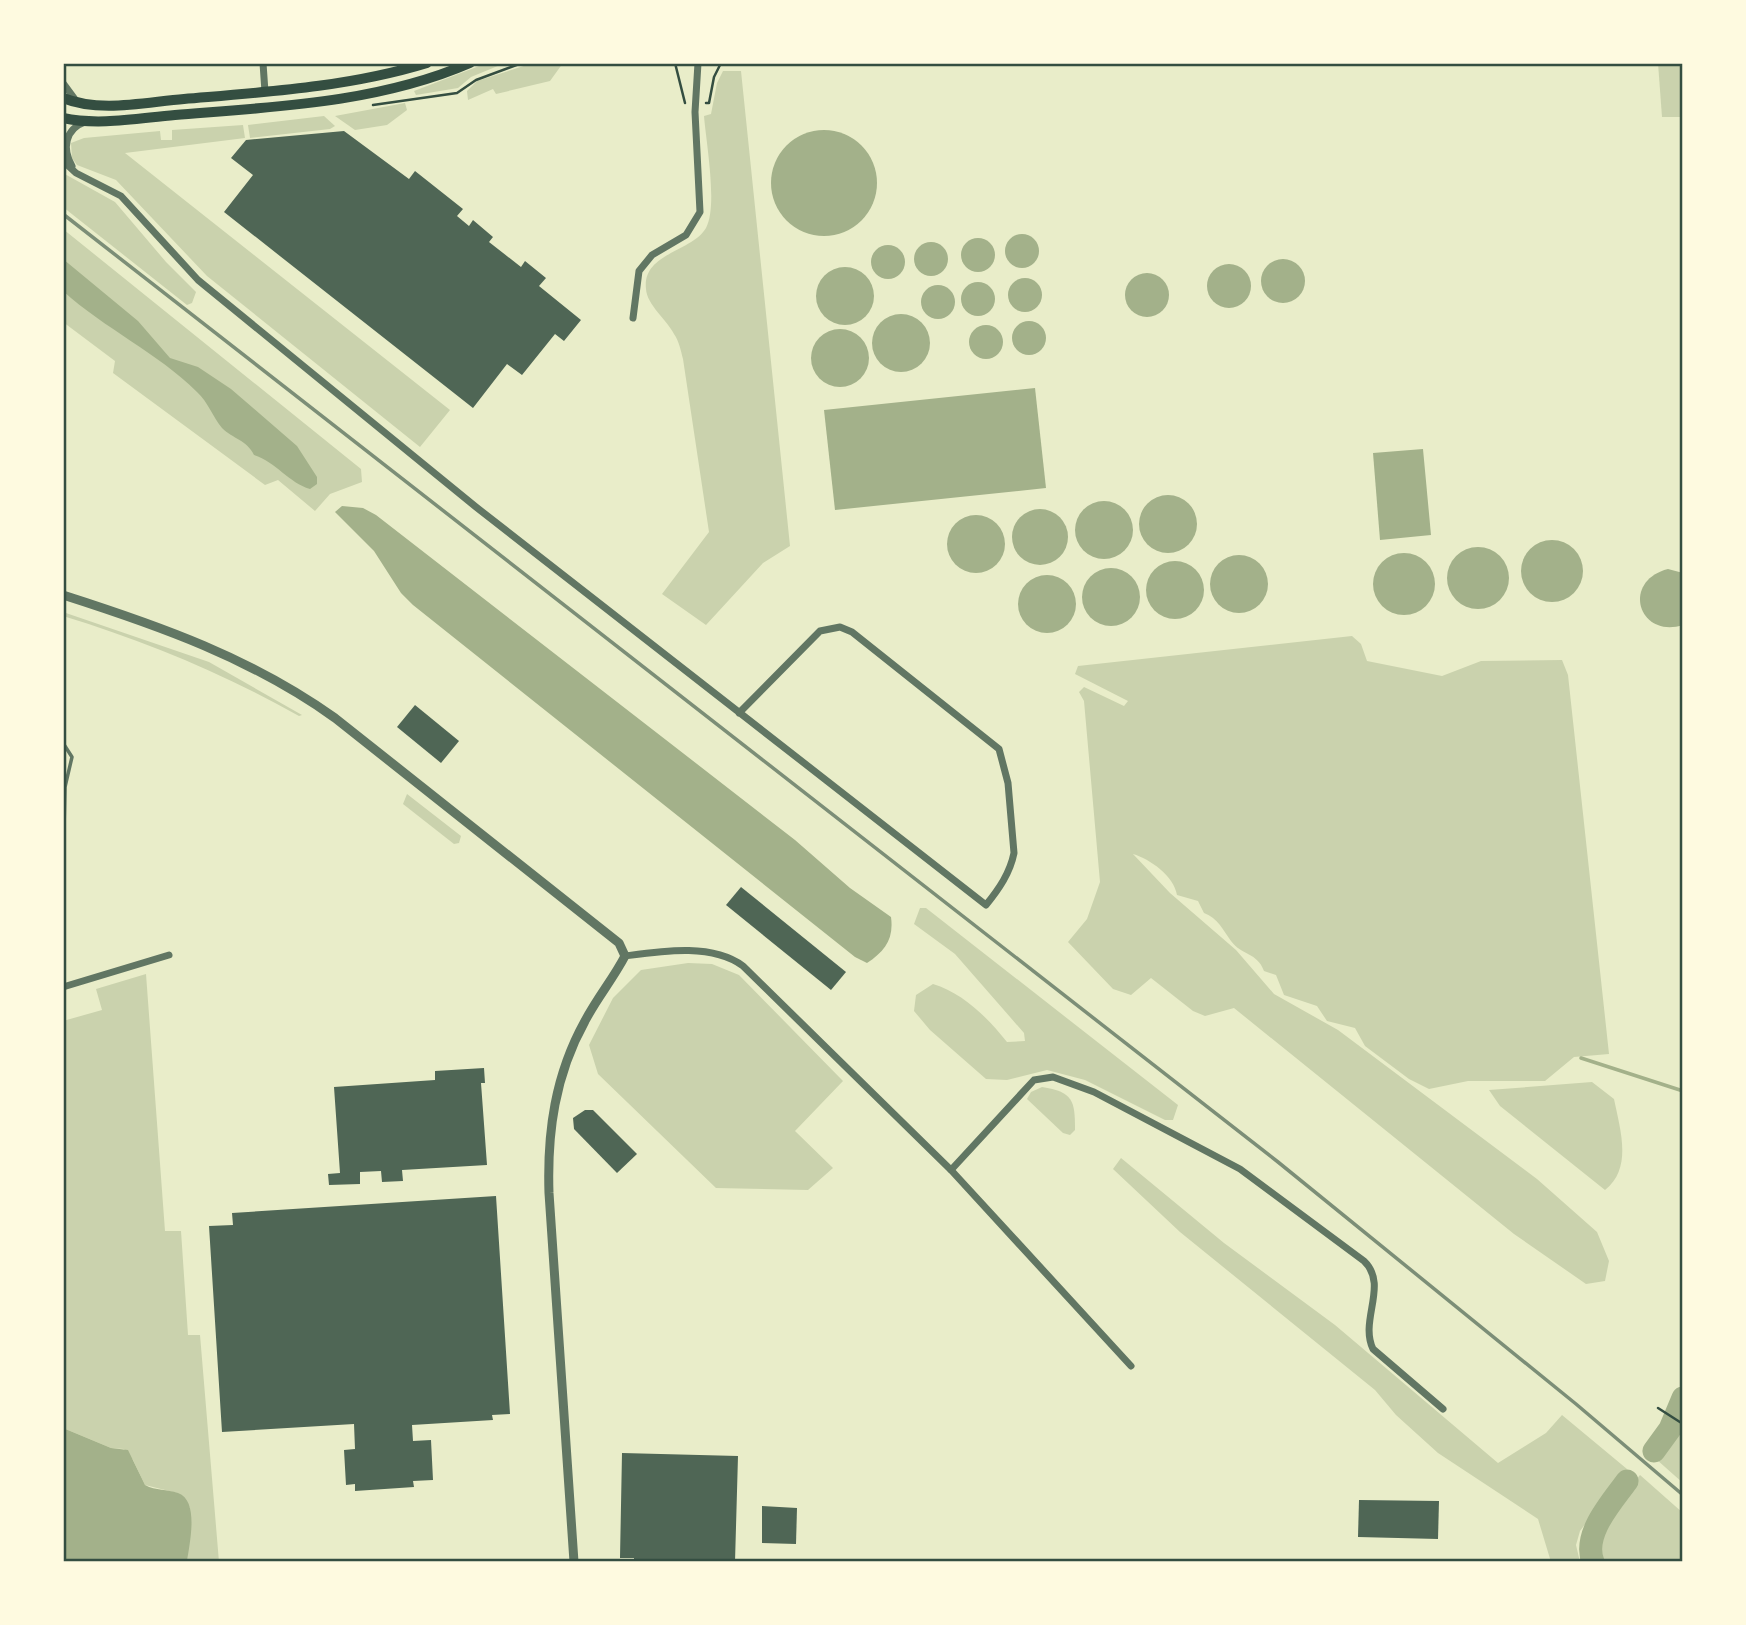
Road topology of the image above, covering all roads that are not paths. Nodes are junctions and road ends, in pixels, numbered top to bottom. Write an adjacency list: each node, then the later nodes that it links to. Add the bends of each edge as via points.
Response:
1 (263, 63): 6 (street)
2 (427, 63): 6 (main road, via 355,80)
3 (470, 63): 10 (main road, via 414,83 350,96)
4 (698, 63): 13 (street, via 699,212 686,235 658,250 642,266 635,282)
5 (63, 83): 8 (street)
6 (265, 92): 8 (main road, via 112,105)
7 (63, 98): 8 (main road)
8 (79, 103)
9 (63, 118): 10 (main road)
10 (89, 121): 12 (street, via 74,127 66,142)
11 (63, 161): 12 (street)
12 (76, 173): 15 (street, via 121,196 198,280 476,507)
13 (633, 318)
14 (63, 595): 19 (street, via 227,653 315,704 614,938)
15 (739, 713): 15 (street, via 820,631 840,628 852,632 999,749 1013,831 1012,864 986,905)
16 (63, 743): 17 (lane, via 72,757 65,787)
17 (64, 830)
18 (169, 955): 20 (street)
19 (625, 956): 21 (street, via 709,951 737,961); 24 (street, via 567,1059 557,1088 550,1138 549,1193)
20 (63, 987)
21 (951, 1170): 22 (street); 23 (street, via 1034,1080 1053,1077 1094,1092 1240,1169 1364,1261 1375,1279 1369,1336 1373,1349)
22 (1131, 1366)
23 (1443, 1409)
24 (574, 1562)

